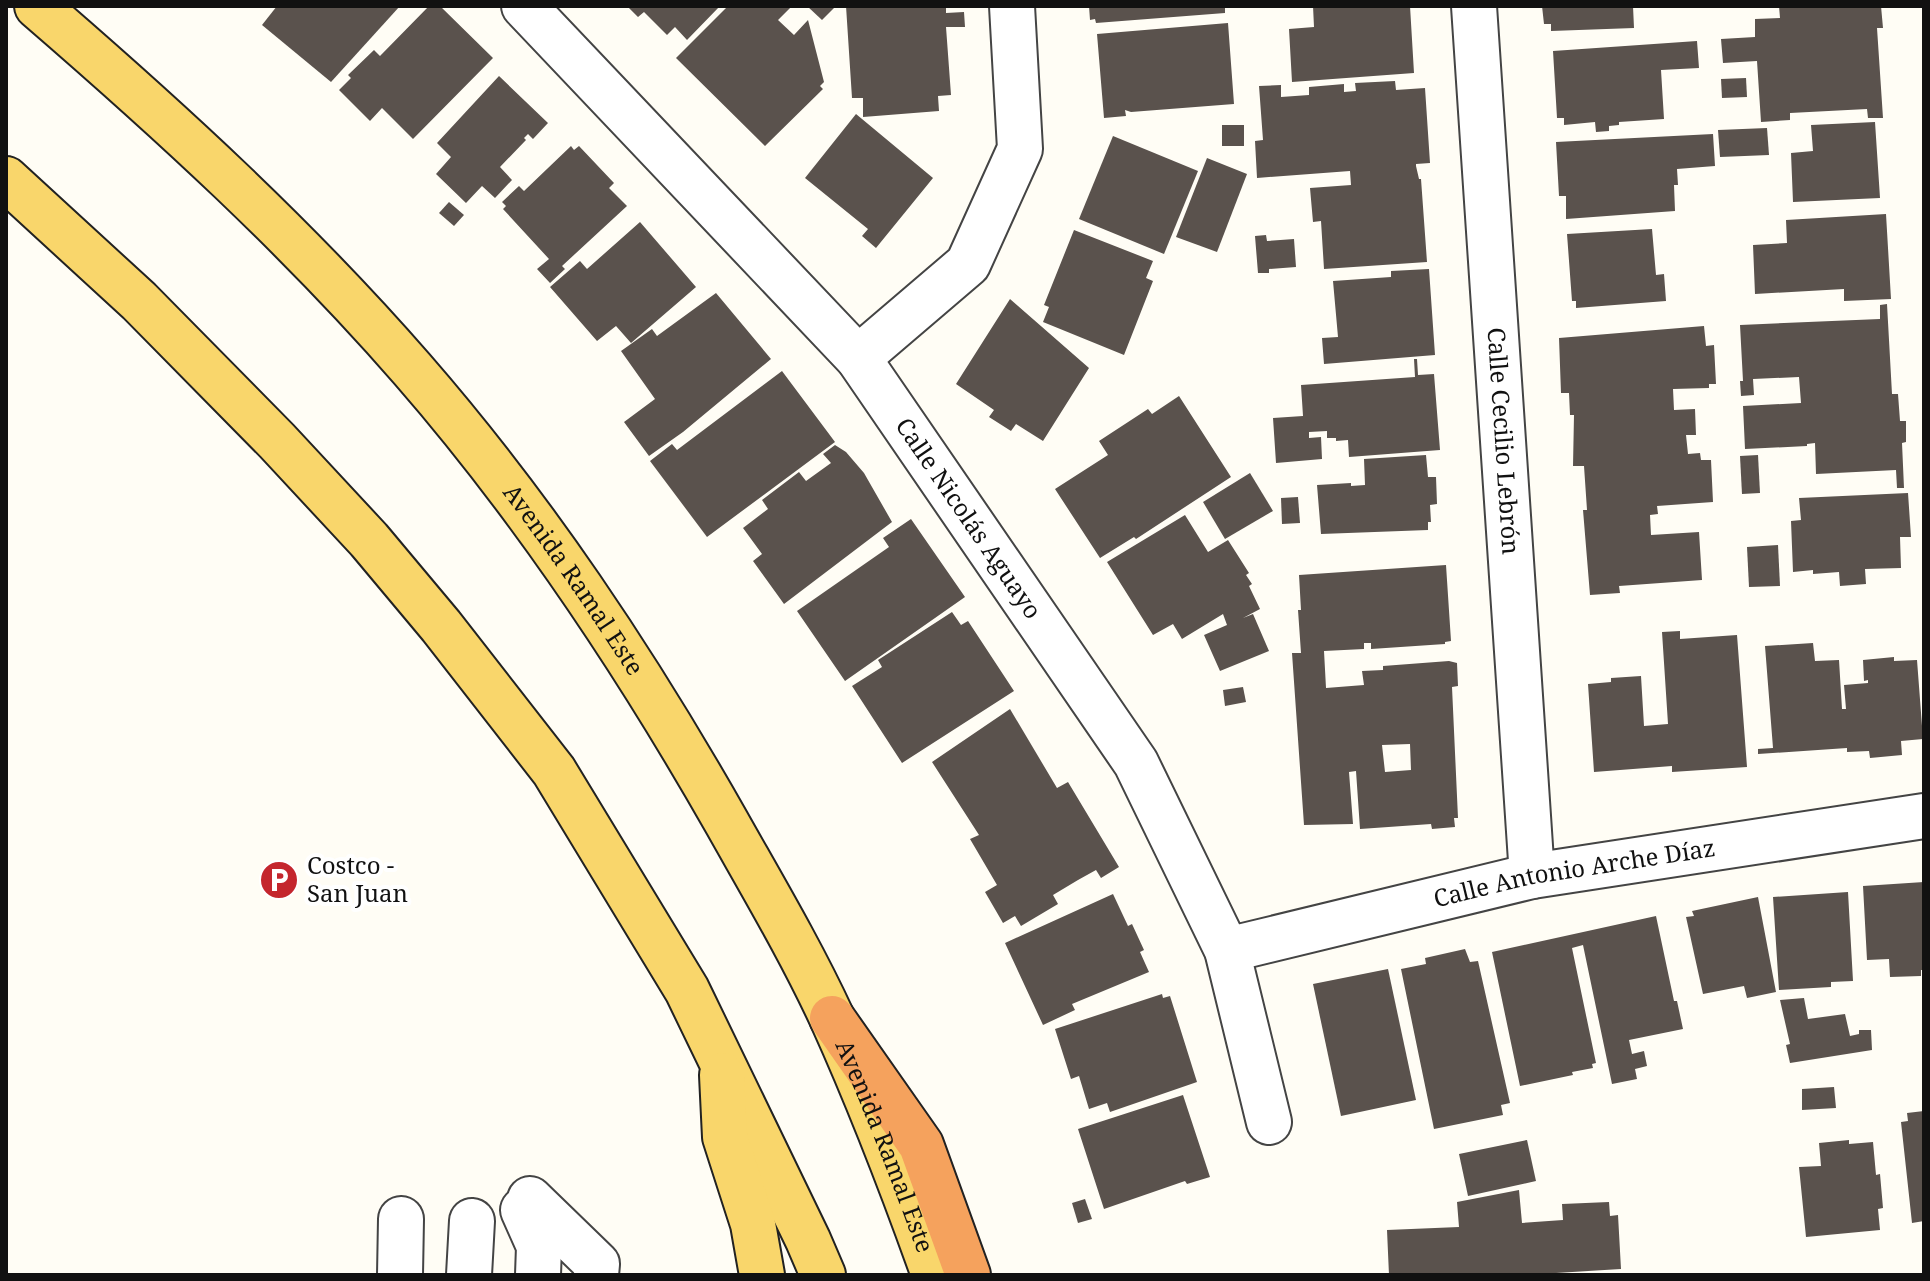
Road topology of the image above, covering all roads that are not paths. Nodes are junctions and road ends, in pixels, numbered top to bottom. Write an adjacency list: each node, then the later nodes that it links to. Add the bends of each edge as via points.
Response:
1 (37, 6): 10 (main road, Avenida Ramal Este, via 293,241 412,368 498,473 649,689 775,907)
2 (524, 6): 6 (street, Calle Nicolás Aguayo)
3 (1012, 6): 6 (street, via 1020,149 968,264)
4 (1474, 6): 8 (street, Calle Cecilio Lebrón)
5 (6, 179): 11 (main road, via 201,362 369,540 441,626 554,771)
6 (858, 358): 9 (street, Calle Nicolás Aguayo, via 1136,763)
7 (1924, 816): 8 (street, Calle Antonio Arche Díaz)
8 (1532, 876): 9 (street, Calle Antonio Arche Díaz)
9 (1227, 950): 12 (street, Calle Nicolás Aguayo)
10 (832, 1018): 21 (main road, Avenida Ramal Este); 22 (highway, via 921,1145)
11 (722, 1057): 19 (main road, via 725,1137 753,1224); 20 (main road)
12 (1269, 1122)
13 (401, 1219): 15 (street)
14 (472, 1221): 16 (street)
15 (400, 1275)
16 (469, 1275)
17 (538, 1275): 18 (street, via 539,1246 527,1205 597,1264)
18 (596, 1275)
19 (762, 1275)
20 (823, 1275)
21 (934, 1275)
22 (968, 1275)

